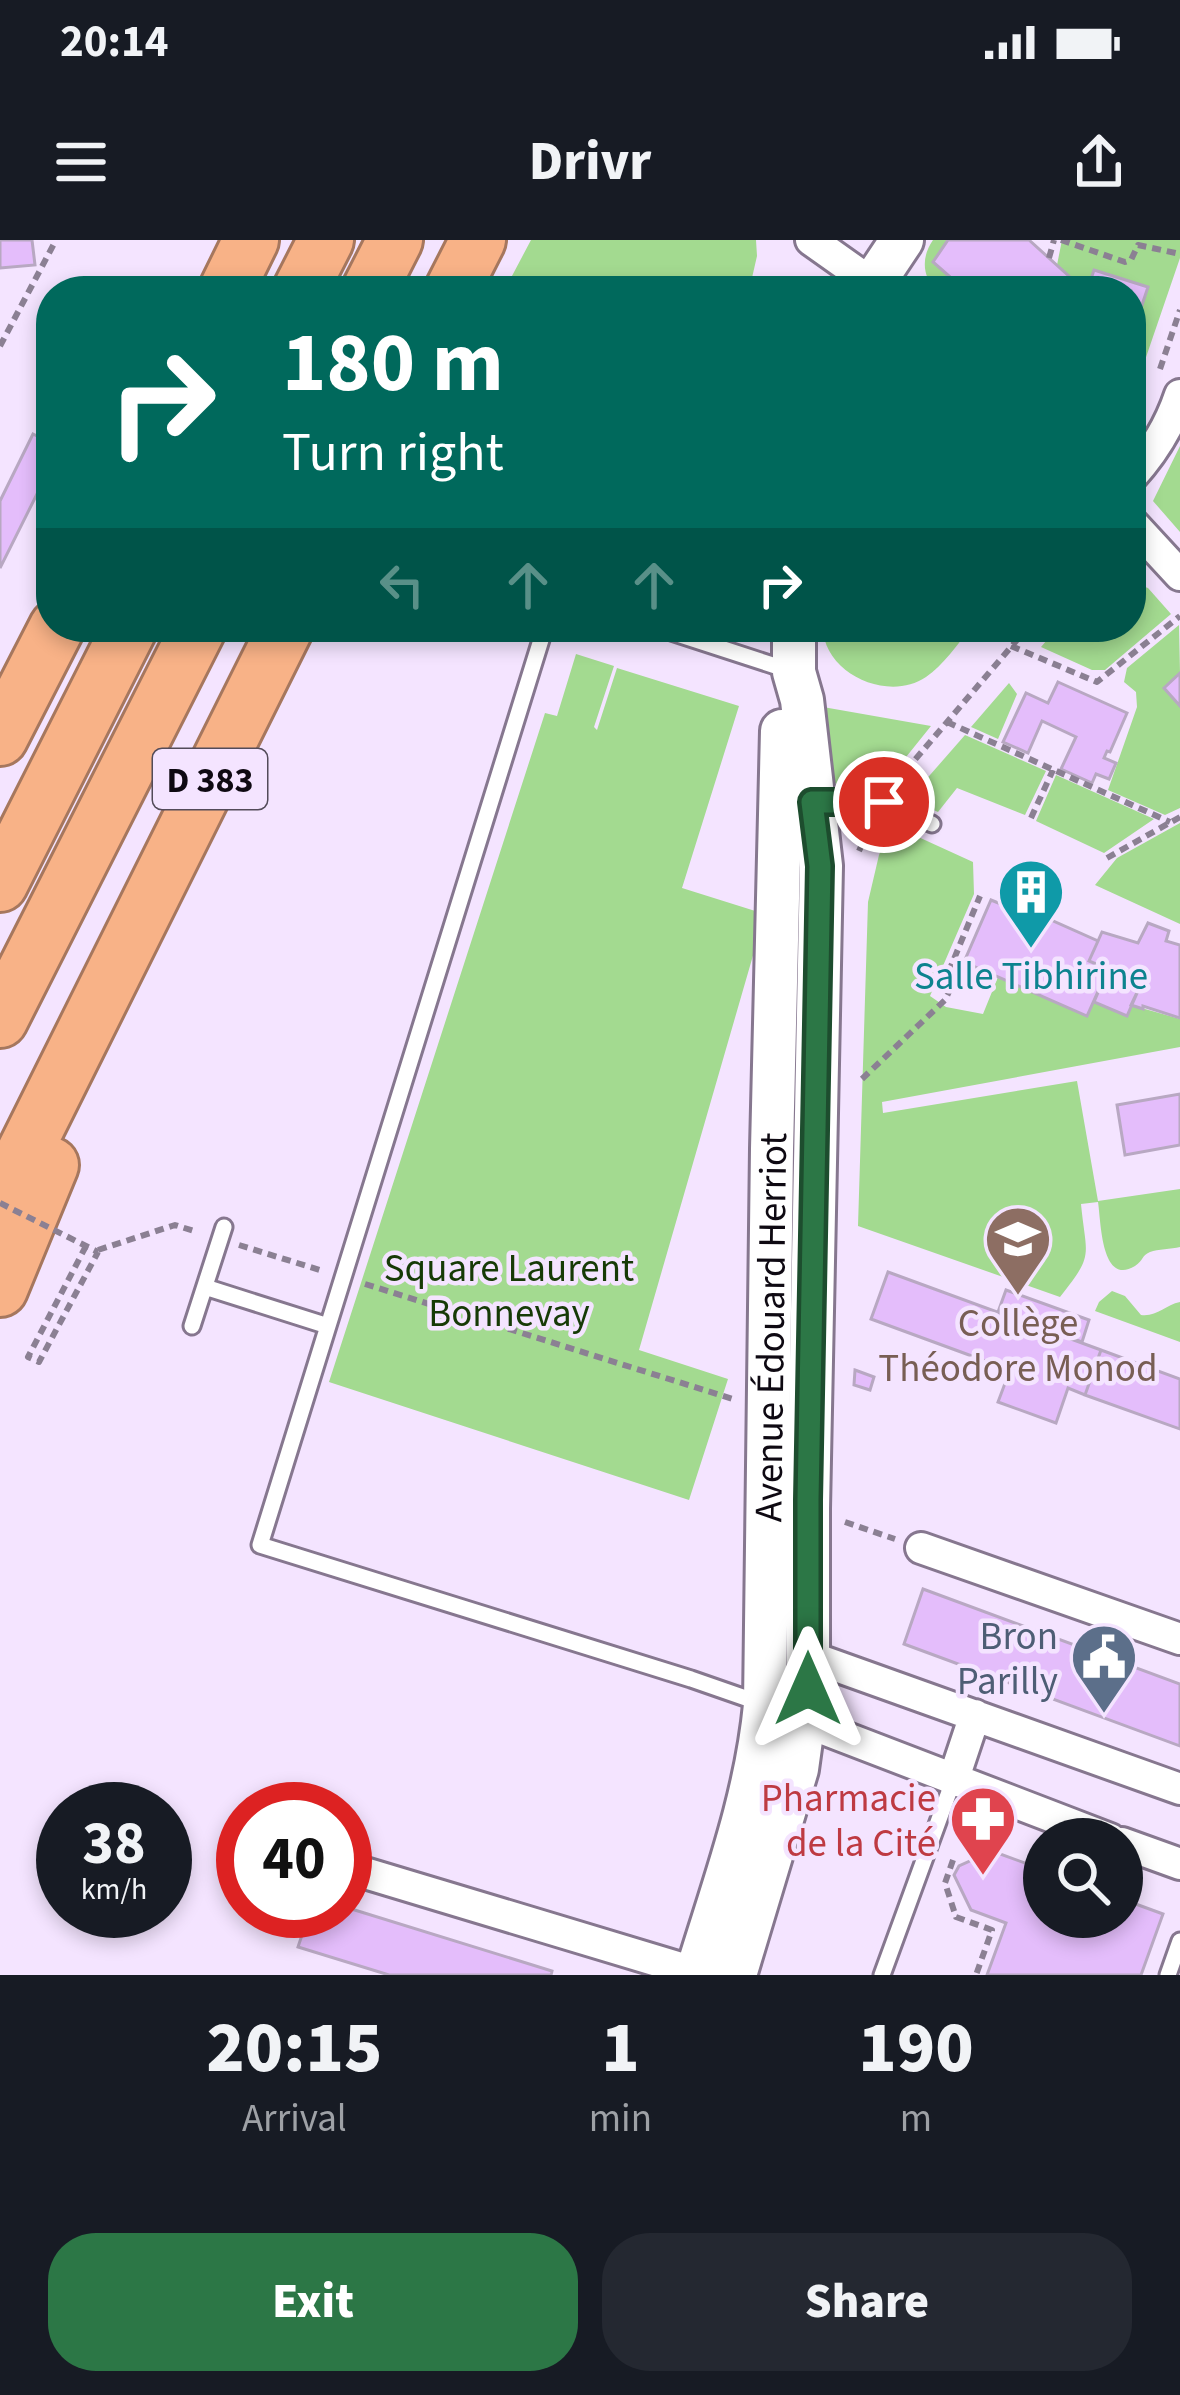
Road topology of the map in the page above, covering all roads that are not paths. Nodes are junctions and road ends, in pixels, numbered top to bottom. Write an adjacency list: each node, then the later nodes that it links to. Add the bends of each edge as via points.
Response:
1 (251, 240): 7 (highway)
2 (326, 240): 8 (highway)
3 (395, 240): 9 (highway)
4 (478, 240): 10 (highway)
5 (811, 240): 11 (street)
6 (902, 240): 12 (street)
7 (233, 276)
8 (308, 276)
9 (377, 276)
10 (460, 276)
11 (857, 276)
12 (881, 276)
13 (1180, 394): 14 (street)
14 (1146, 460)
15 (1146, 538): 16 (street)
16 (1180, 575)
17 (49, 642): 25 (highway)
18 (122, 642): 28 (highway)
19 (191, 642): 30 (highway)
20 (279, 642): 29 (highway, D 383)
21 (540, 642): 36 (lane)
22 (702, 642): 24 (lane)
23 (794, 642): 24 (street, Avenue Édouard Herriot)
24 (794, 672): 26 (street, Avenue Édouard Herriot); 40 (street, Avenue Édouard Herriot, via 783,705)
25 (0, 739)
26 (812, 802): 27 (lane, via 884,802); 39 (street, Avenue Édouard Herriot, via 820,866)
27 (932, 824)
28 (0, 884)
29 (135, 931): 31 (highway, D 383); 34 (highway)
30 (0, 1020)
31 (0, 1202)
32 (220, 1233): 33 (lane)
33 (206, 1287): 35 (lane); 36 (lane)
34 (0, 1289)
35 (192, 1326)
36 (328, 1326): 40 (lane, via 260,1545)
37 (921, 1548): 38 (street)
38 (1180, 1639)
39 (808, 1657): 41 (street); 42 (street, Avenue Édouard Herriot)
40 (765, 1705): 42 (street); 50 (street, Avenue Édouard Herriot, via 752,1796)
41 (976, 1715): 43 (street); 44 (street)
42 (806, 1723): 43 (street); 50 (street, Avenue Édouard Herriot, via 797,1769)
43 (953, 1781): 45 (street); 51 (lane)
44 (1180, 1789)
45 (1053, 1818)
46 (1143, 1851): 47 (street)
47 (1180, 1864)
48 (372, 1875): 50 (street)
49 (1180, 1941): 52 (lane)
50 (708, 1974)
51 (882, 1975)
52 (1168, 1975)

